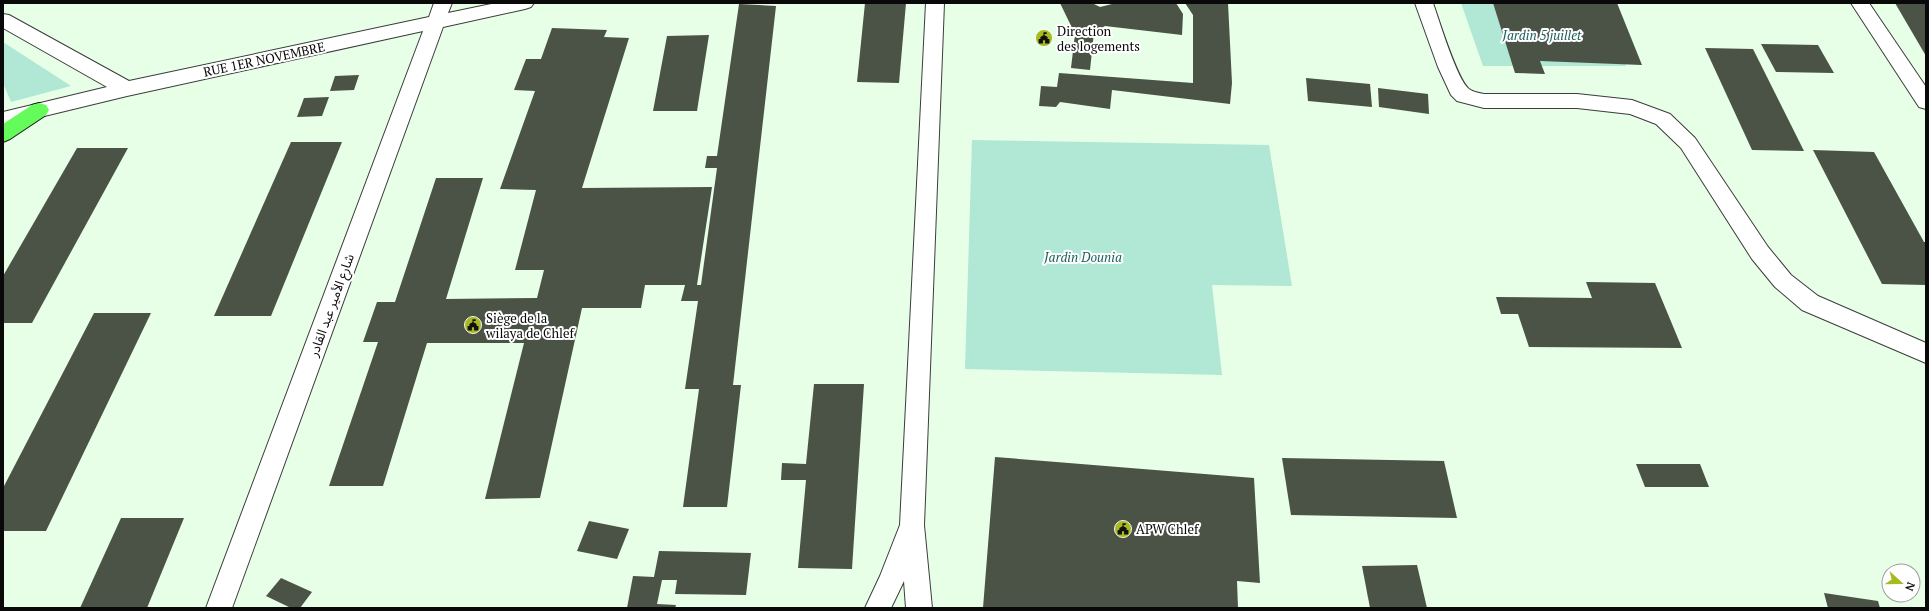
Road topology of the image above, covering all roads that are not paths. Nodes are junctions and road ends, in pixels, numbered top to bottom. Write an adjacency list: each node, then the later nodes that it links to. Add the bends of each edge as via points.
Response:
1 (525, 3): 5 (street, RUE 1ER NOVEMBRE)
2 (935, 3): 13 (street)
3 (1424, 3): 12 (street, via 1447,67 1458,90 1464,96 1484,101 1577,101 1632,107 1663,119 1688,143 1760,253 1783,281 1810,303)
4 (1860, 3): 8 (street)
5 (440, 13): 7 (street, RUE 1ER NOVEMBRE); 14 (street, شارع الأمير عبد القادر)
6 (3, 20): 7 (street)
7 (127, 89): 9 (street, RUE 1ER NOVEMBRE)
8 (1924, 96)
9 (39, 110): 10 (street, RUE 1ER NOVEMBRE); 11 (main road)
10 (3, 119)
11 (3, 134)
12 (1926, 353)
13 (912, 525): 15 (street); 16 (street)
14 (219, 608)
15 (878, 608)
16 (918, 608)

